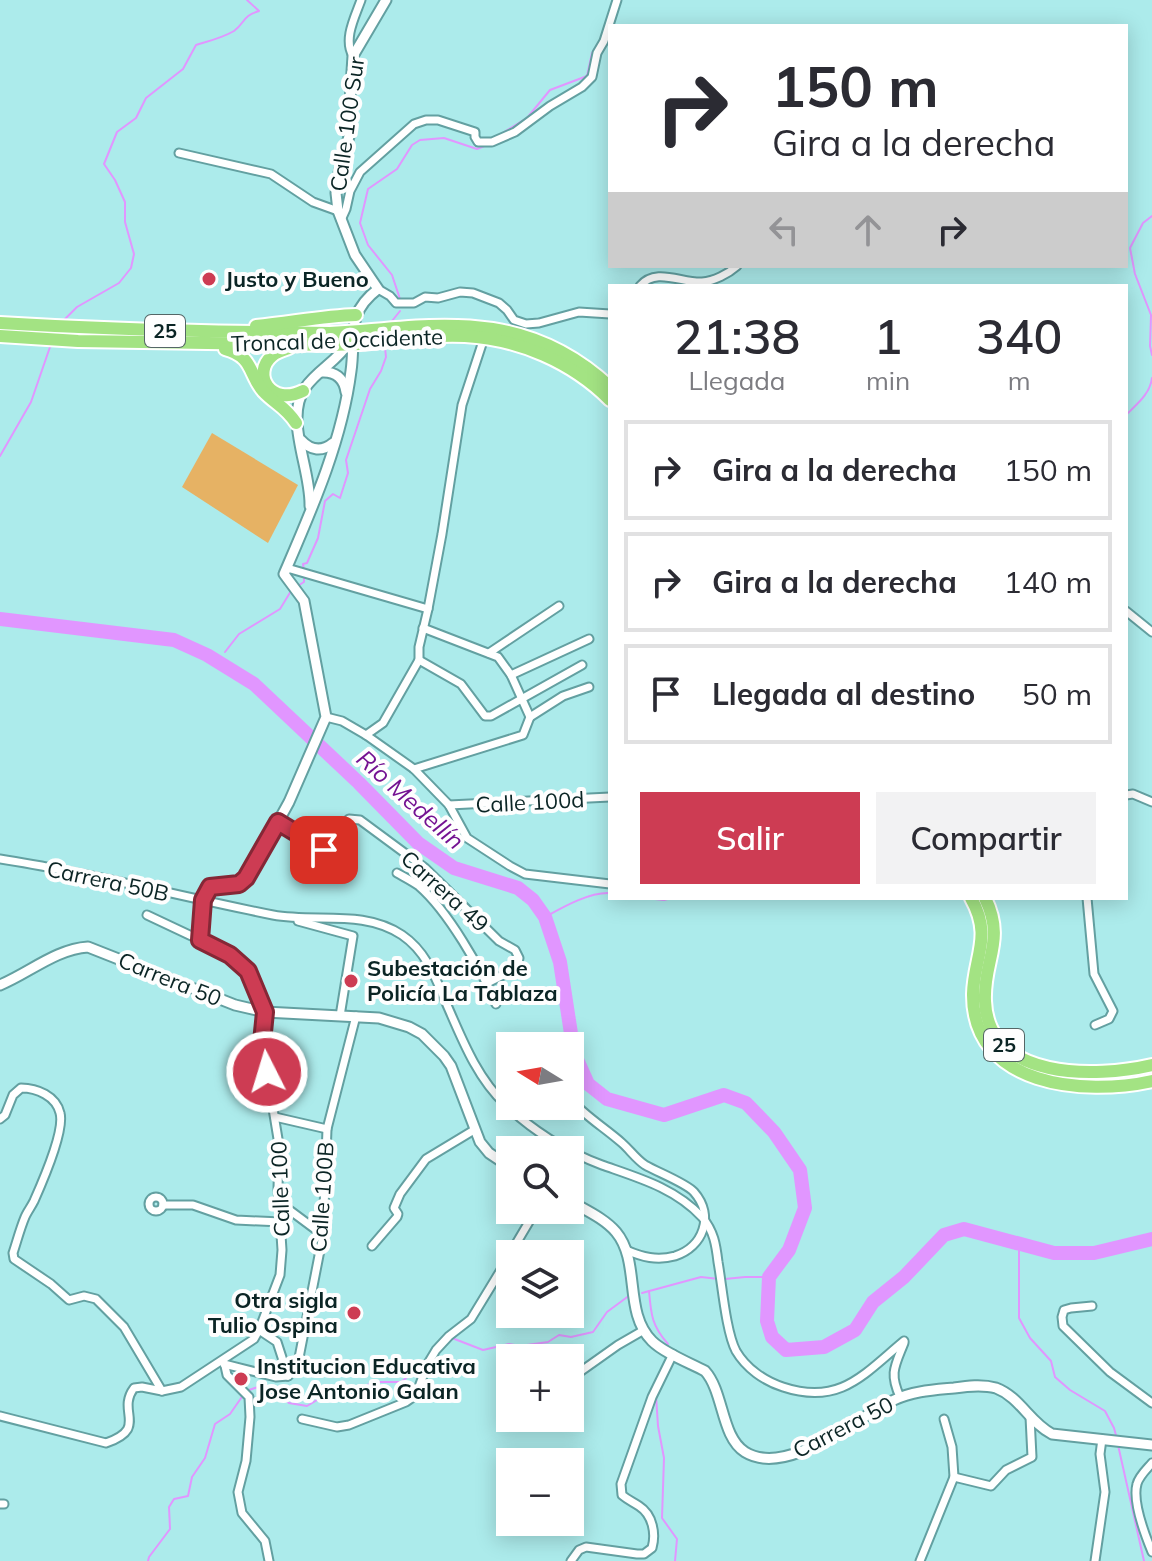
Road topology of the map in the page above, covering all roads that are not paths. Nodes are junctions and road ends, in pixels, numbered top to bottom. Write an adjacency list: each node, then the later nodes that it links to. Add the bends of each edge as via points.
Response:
1 (361, 0): 6 (street, via 350,33)
2 (386, 0): 6 (street, Calle 100 Sur)
3 (617, 0): 4 (street)
4 (609, 24)
5 (608, 28): 8 (street, via 592,77 582,87 492,142 478,142 475,132 443,122 414,124 360,172)
6 (353, 56): 8 (street, Calle 100 Sur, via 351,129 337,183)
7 (179, 153): 8 (street, via 271,174)
8 (340, 216): 11 (street, Calle 100 Sur, via 355,255)
9 (734, 268): 10 (street, via 703,282 660,276)
10 (642, 284)
11 (378, 289): 12 (street, via 396,303 478,294 526,324 579,312); 13 (street)
12 (608, 314)
13 (356, 315): 15 (highway); 17 (street)
14 (0, 323): 15 (highway, Troncal de Occidente / 25)
15 (155, 330): 19 (highway, Troncal de Occidente / 25)
16 (0, 336): 20 (highway, Troncal de Occidente / 25)
17 (357, 337): 18 (highway, Troncal de Occidente / 25); 19 (highway, Troncal de Occidente / 25, bridge); 22 (street); 23 (highway, Troncal de Occidente / 25, via 448,324 497,329 553,347); 25 (street)
18 (484, 338): 26 (highway, Troncal de Occidente / 25, via 548,356); 33 (street, via 462,405)
19 (330, 339): 21 (highway, Troncal de Occidente / 25)
20 (203, 345): 21 (highway, Troncal de Occidente / 25); 27 (highway, via 239,354 265,393)
21 (295, 346): 24 (highway, via 274,354 264,376 269,389 280,396)
22 (321, 372): 24 (street); 25 (street, via 341,378)
23 (608, 385)
24 (303, 391): 27 (street)
25 (346, 398): 29 (street)
26 (608, 398)
27 (296, 423): 28 (street)
28 (300, 437): 29 (street, via 308,447 320,450); 30 (street)
29 (336, 439): 30 (street)
30 (309, 517): 31 (street)
31 (292, 569): 33 (street); 44 (street, via 284,574 304,601)
32 (559, 606): 38 (street)
33 (428, 609): 35 (street)
34 (1128, 613): 36 (street)
35 (423, 628): 38 (street); 39 (street)
36 (1152, 632)
37 (589, 639): 41 (street)
38 (489, 653): 41 (street)
39 (419, 660): 43 (street, via 461,684 485,716); 46 (street, via 383,723)
40 (582, 665): 43 (street)
41 (511, 675): 43 (street)
42 (589, 687): 45 (street)
43 (522, 697): 45 (street)
44 (326, 717): 46 (street); 52 (street)
45 (530, 717): 47 (street, via 523,735)
46 (366, 735): 47 (street)
47 (414, 769): 51 (street)
48 (1128, 795): 50 (street)
49 (608, 797): 51 (street, Calle 100d)
50 (1152, 802)
51 (449, 805): 55 (street, via 467,838 525,874)
52 (278, 822): 56 (street, Carrera 49, via 324,850 349,819 360,820); 57 (street, via 246,878 239,884 210,887)
53 (0, 859): 57 (street, Carrera 50B)
54 (397, 873): 61 (street, Carrera 49)
55 (608, 884)
56 (444, 887): 61 (street); 65 (street, Carrera 49, via 519,958 517,968)
57 (203, 900): 63 (street, Carrera 50B); 64 (street)
58 (972, 900): 73 (highway, 25, via 983,937 974,1010 996,1054 1017,1071 1041,1080 1092,1086)
59 (986, 900): 72 (highway, 25, via 994,940 985,1008 992,1030 1010,1051 1076,1073)
60 (1087, 900): 71 (street, via 1094,974 1113,1011)
61 (434, 901): 65 (street, Carrera 49)
62 (147, 915): 64 (street, Calle 100)
63 (293, 918): 69 (street, via 353,936); 83 (street, Carrera 50B, via 345,917 387,926 404,936 432,971 474,1062 505,1105 561,1146 666,1189)
64 (200, 940): 68 (street, Calle 100, via 248,971)
65 (487, 983): 67 (street, Carrera 49)
66 (0, 985): 68 (street, Carrera 50, via 63,952 88,947)
67 (496, 1004)
68 (265, 1012): 69 (street, Carrera 50); 75 (street, Calle 100, via 262,1042)
69 (340, 1016): 70 (street, Carrera 50)
70 (356, 1016): 77 (street, Calle 100B); 78 (street, Carrera 50, via 400,1024 432,1043 451,1066)
71 (1095, 1025)
72 (1152, 1065)
73 (1152, 1081)
74 (584, 1113): 83 (street, via 641,1162 692,1189)
75 (275, 1117): 77 (street); 80 (street, Calle 100)
76 (0, 1119): 96 (street, via 21,1088 45,1093 61,1118 54,1152 25,1216 14,1259 69,1300 96,1299 124,1327)
77 (327, 1129): 85 (street, Calle 100B)
78 (474, 1130): 79 (street, Carrera 50); 86 (street, via 426,1159 400,1194 394,1208 397,1217)
79 (496, 1158)
80 (280, 1203): 84 (street, Calle 100); 85 (street)
81 (163, 1205): 84 (street, via 193,1205 236,1220)
82 (584, 1209): 87 (street, via 607,1223)
83 (704, 1220): 87 (street, via 701,1238 679,1255 652,1258); 97 (street, Carrera 50B, via 715,1236 736,1350 759,1376 798,1392 833,1392 861,1377 904,1341 893,1374)
84 (281, 1222): 90 (street, Calle 100, via 280,1275)
85 (323, 1235): 95 (street, Calle 100B, via 297,1368)
86 (372, 1246)
87 (626, 1250): 91 (street)
88 (496, 1277): 101 (street, via 471,1319 431,1357 416,1395 349,1425)
89 (1092, 1306): 98 (street, via 1064,1310 1063,1326 1110,1372)
90 (259, 1330): 93 (street, Calle 100); 95 (street, via 277,1342)
91 (644, 1330): 92 (street, Carrera 50, via 655,1345); 94 (street)
92 (673, 1354): 97 (street, Carrera 50, via 705,1371 736,1444 762,1457 792,1456); 109 (street, via 621,1484 622,1495 650,1518 652,1548 637,1554 586,1547)
93 (223, 1363): 95 (street); 96 (street, Calle 100, via 181,1387); 108 (street, via 227,1375 249,1397 246,1461 238,1492 242,1513 265,1541)
94 (584, 1369)
95 (288, 1376)
96 (162, 1391): 99 (street, Calle 100, via 134,1388 126,1434 106,1443)
97 (900, 1397): 100 (street, Carrera 50, via 971,1385 994,1388)
98 (1152, 1403)
99 (0, 1416)
100 (1030, 1417): 103 (street, Carrera 50, via 1052,1434); 106 (street, via 1031,1458 1006,1470 991,1486)
101 (302, 1419)
102 (944, 1419): 106 (street)
103 (1102, 1439): 104 (street, Carrera 50); 111 (street, via 1105,1492)
104 (1152, 1445)
105 (1152, 1463): 107 (street, via 1136,1484 1136,1494)
106 (954, 1477): 110 (street)
107 (1152, 1552)
108 (269, 1561)
109 (571, 1561)
110 (920, 1561)
111 (1095, 1561)

